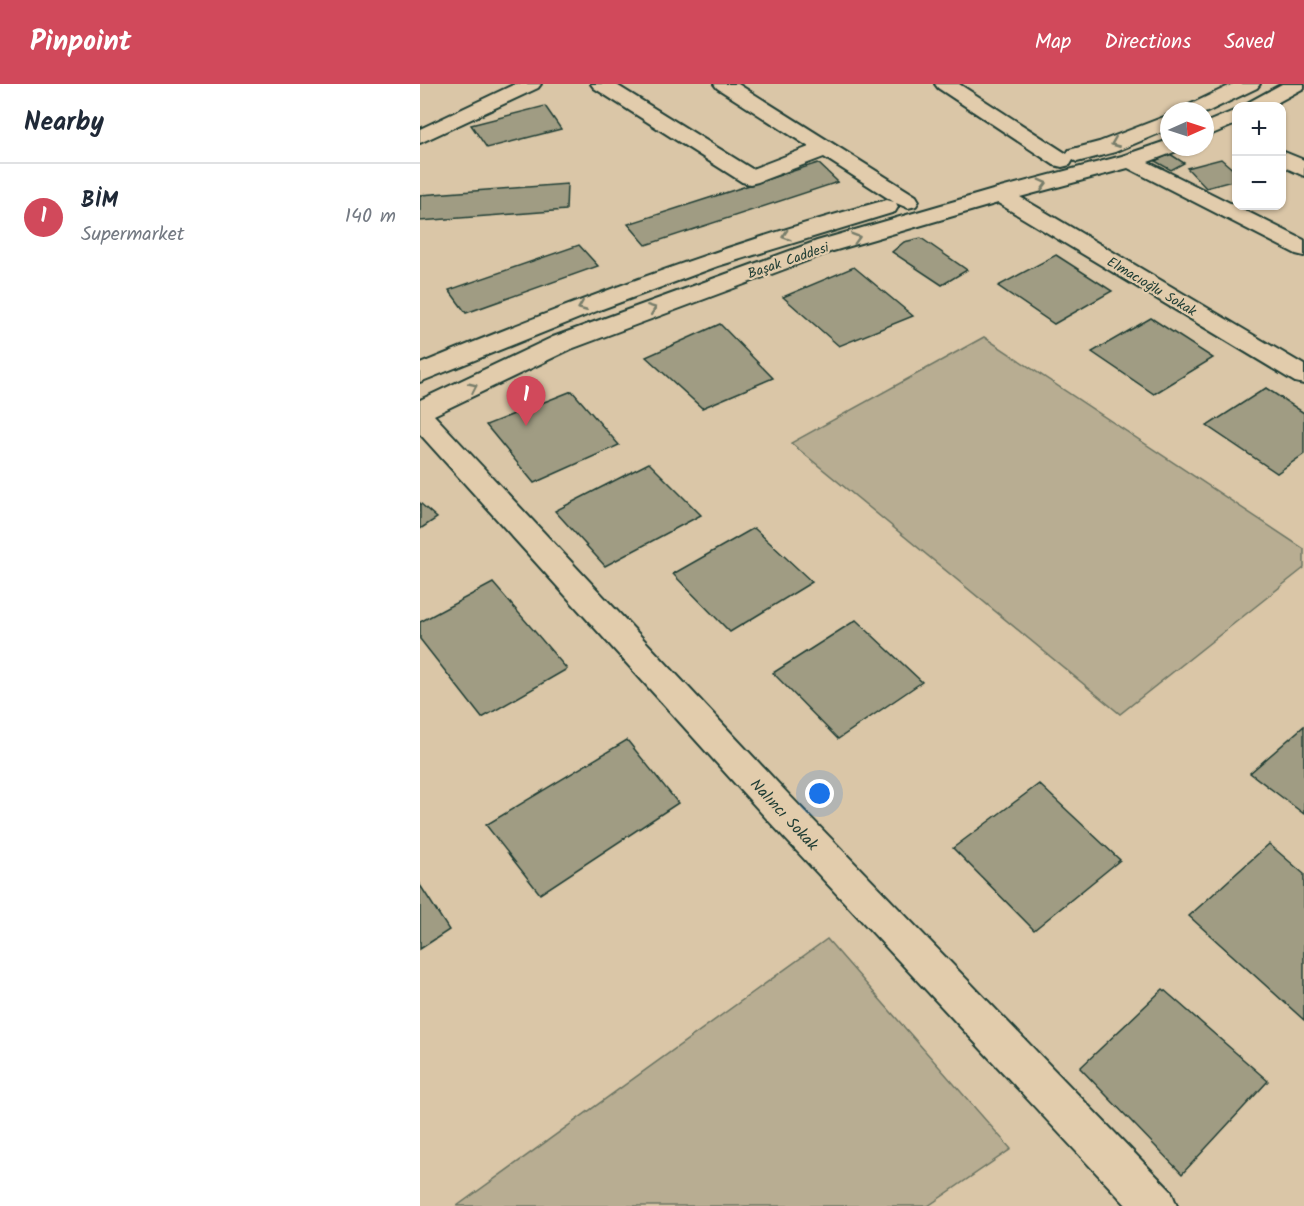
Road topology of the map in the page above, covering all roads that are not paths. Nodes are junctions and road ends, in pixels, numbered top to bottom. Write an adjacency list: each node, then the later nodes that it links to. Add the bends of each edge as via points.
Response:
1 (531, 84): 15 (street)
2 (601, 84): 16 (street, via 750,177)
3 (723, 84): 16 (street)
4 (945, 84): 18 (street)
5 (1250, 84): 7 (street)
6 (1289, 89): 8 (street); 9 (street)
7 (1211, 102)
8 (1264, 102)
9 (1304, 105)
10 (1232, 118): 12 (street)
11 (1160, 125): 18 (street, Başak Caddesi, one-way to 18)
12 (1214, 127)
13 (1214, 130): 14 (street)
14 (1232, 135)
15 (420, 137)
16 (825, 149): 23 (street)
17 (1160, 150): 20 (street, Başak Caddesi)
18 (1062, 160): 23 (street, Başak Caddesi)
19 (1286, 160): 21 (street)
20 (1130, 162): 22 (street, Başak Caddesi, one-way to 20); 24 (street)
21 (1304, 169)
22 (1001, 195): 26 (street, Elmacıoğlu Sokak); 27 (street, Başak Caddesi, one-way to 22, via 562,343 664,304 825,246)
23 (908, 201): 25 (street, Başak Caddesi, one-way to 25, via 824,223 589,304)
24 (1304, 249)
25 (420, 374)
26 (1304, 376)
27 (420, 411)
28 (420, 417): 29 (street, Nalıncı Sokak, via 778,807)
29 (1156, 1206)

